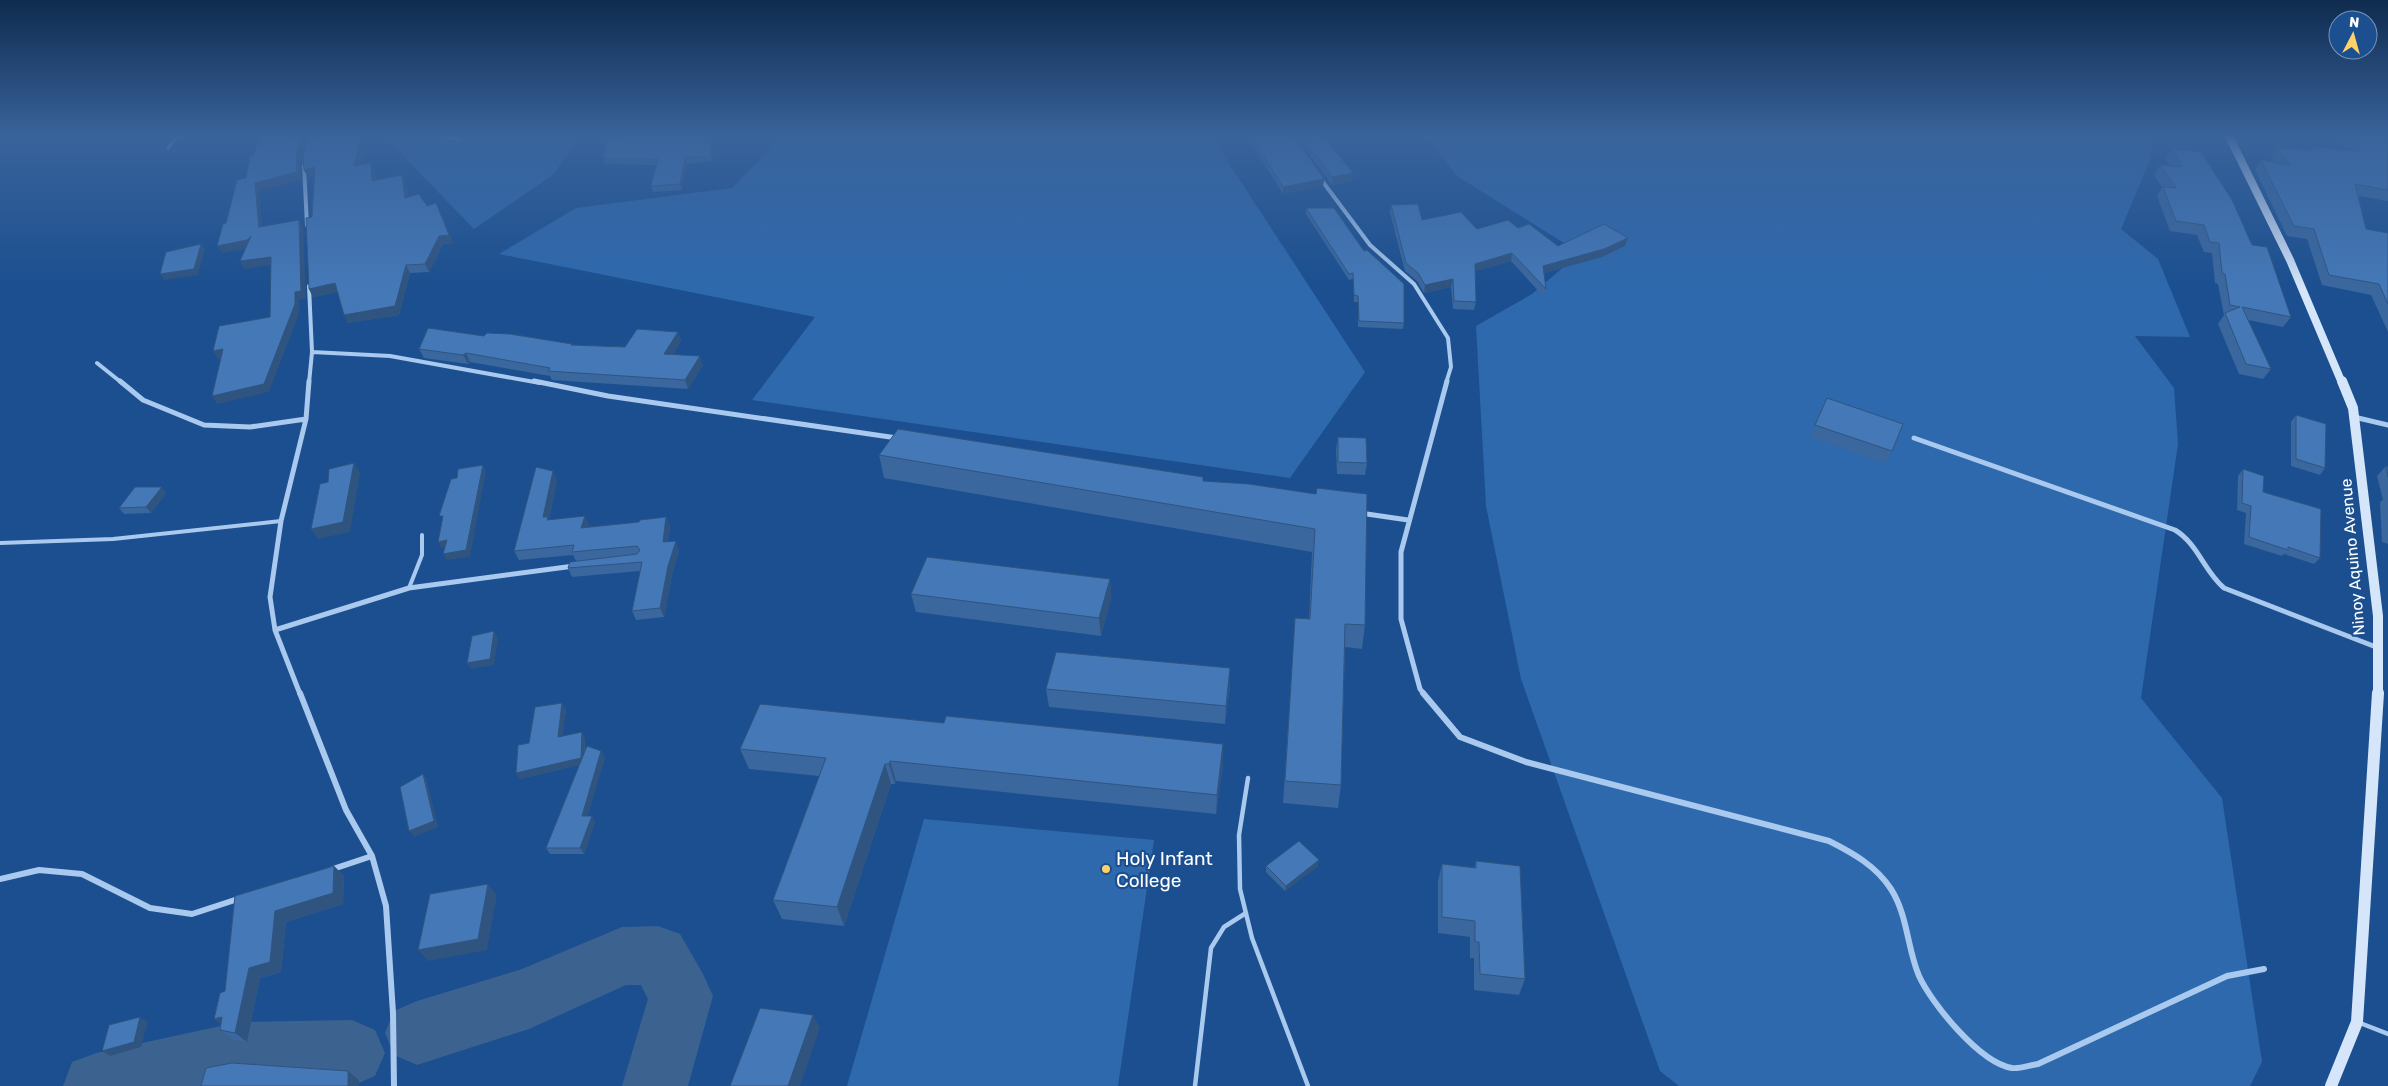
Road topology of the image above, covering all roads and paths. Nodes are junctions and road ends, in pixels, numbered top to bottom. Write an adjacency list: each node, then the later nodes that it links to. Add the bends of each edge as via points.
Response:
1 (306, 187): 4 (street)
2 (1326, 187): 14 (street, via 1370,246 1414,284 1448,338 1451,367)
3 (2254, 187): 8 (main road, Ninoy Aquino Avenue, via 2290,260)
4 (307, 233)
5 (309, 283): 6 (street)
6 (312, 352): 9 (street); 12 (street, via 415,359 608,396)
7 (97, 363): 9 (street, via 143,400 204,425 250,427)
8 (2354, 417): 10 (street); 21 (main road, Ninoy Aquino Avenue, via 2378,616)
9 (306, 419): 15 (street)
10 (2388, 425)
11 (1914, 438): 21 (street, via 2175,530 2186,535 2196,546 2210,575 2224,588)
12 (902, 439)
13 (1350, 511): 14 (street)
14 (1408, 520): 28 (street, via 1401,552 1401,619 1420,689 1460,737 1526,762 1829,841 1864,858 1891,889 1910,936 1920,977 1939,1008 1960,1034 2011,1068 2038,1064 2228,976)
15 (281, 521): 17 (lane, via 113,538); 20 (street, via 270,597)
16 (422, 535): 19 (lane, via 422,555)
17 (0, 543)
18 (584, 565): 19 (street)
19 (409, 588): 20 (street)
20 (275, 630): 23 (street, via 346,810)
21 (2376, 648): 29 (main road, Ninoy Aquino Avenue, via 2380,696)
22 (1248, 778): 27 (lane, via 1239,834 1240,889)
23 (372, 856): 24 (street); 31 (street, via 386,906)
24 (325, 871)
25 (0, 879): 26 (street, via 40,870 82,874 150,908 192,914)
26 (249, 896)
27 (1246, 913): 32 (lane, via 1224,927 1211,948); 33 (lane, via 1252,938)
28 (2264, 970)
29 (2357, 1022): 30 (lane); 34 (main road, Ninoy Aquino Avenue)
30 (2388, 1034)
31 (394, 1086)
32 (1196, 1086)
33 (1308, 1086)
34 (2331, 1086)

